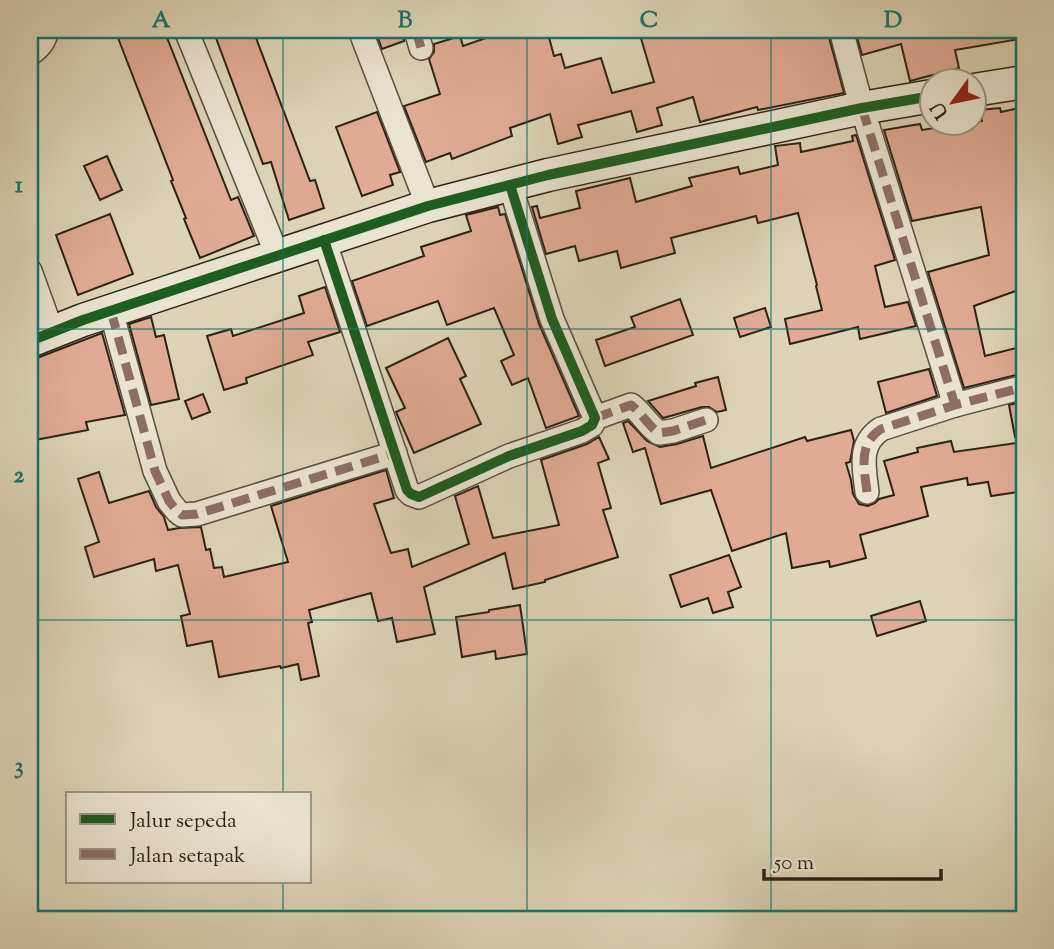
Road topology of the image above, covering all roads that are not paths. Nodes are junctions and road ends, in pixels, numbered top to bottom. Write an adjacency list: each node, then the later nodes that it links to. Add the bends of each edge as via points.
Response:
1 (47, 30): 5 (street, via 45,40)
2 (186, 30): 13 (street)
3 (360, 30): 11 (street)
4 (841, 30): 9 (street)
5 (30, 54)
6 (1024, 82): 7 (street)
7 (988, 88)
8 (918, 98): 9 (street)
9 (862, 108): 10 (street); 18 (street)
10 (510, 185): 11 (street); 19 (street, via 552,319)
11 (428, 206): 12 (street)
12 (324, 240): 13 (street); 21 (street)
13 (278, 257): 15 (street)
14 (30, 271): 16 (street)
15 (111, 311): 16 (street); 21 (street, via 155,471 169,501 182,515)
16 (41, 336)
17 (1024, 387): 18 (street)
18 (955, 405): 22 (street, via 874,434 865,452)
19 (594, 418): 20 (street, via 631,405 659,433); 21 (street, via 582,431 509,456 419,497 407,490)
20 (706, 420)
21 (395, 453)
22 (867, 492)

